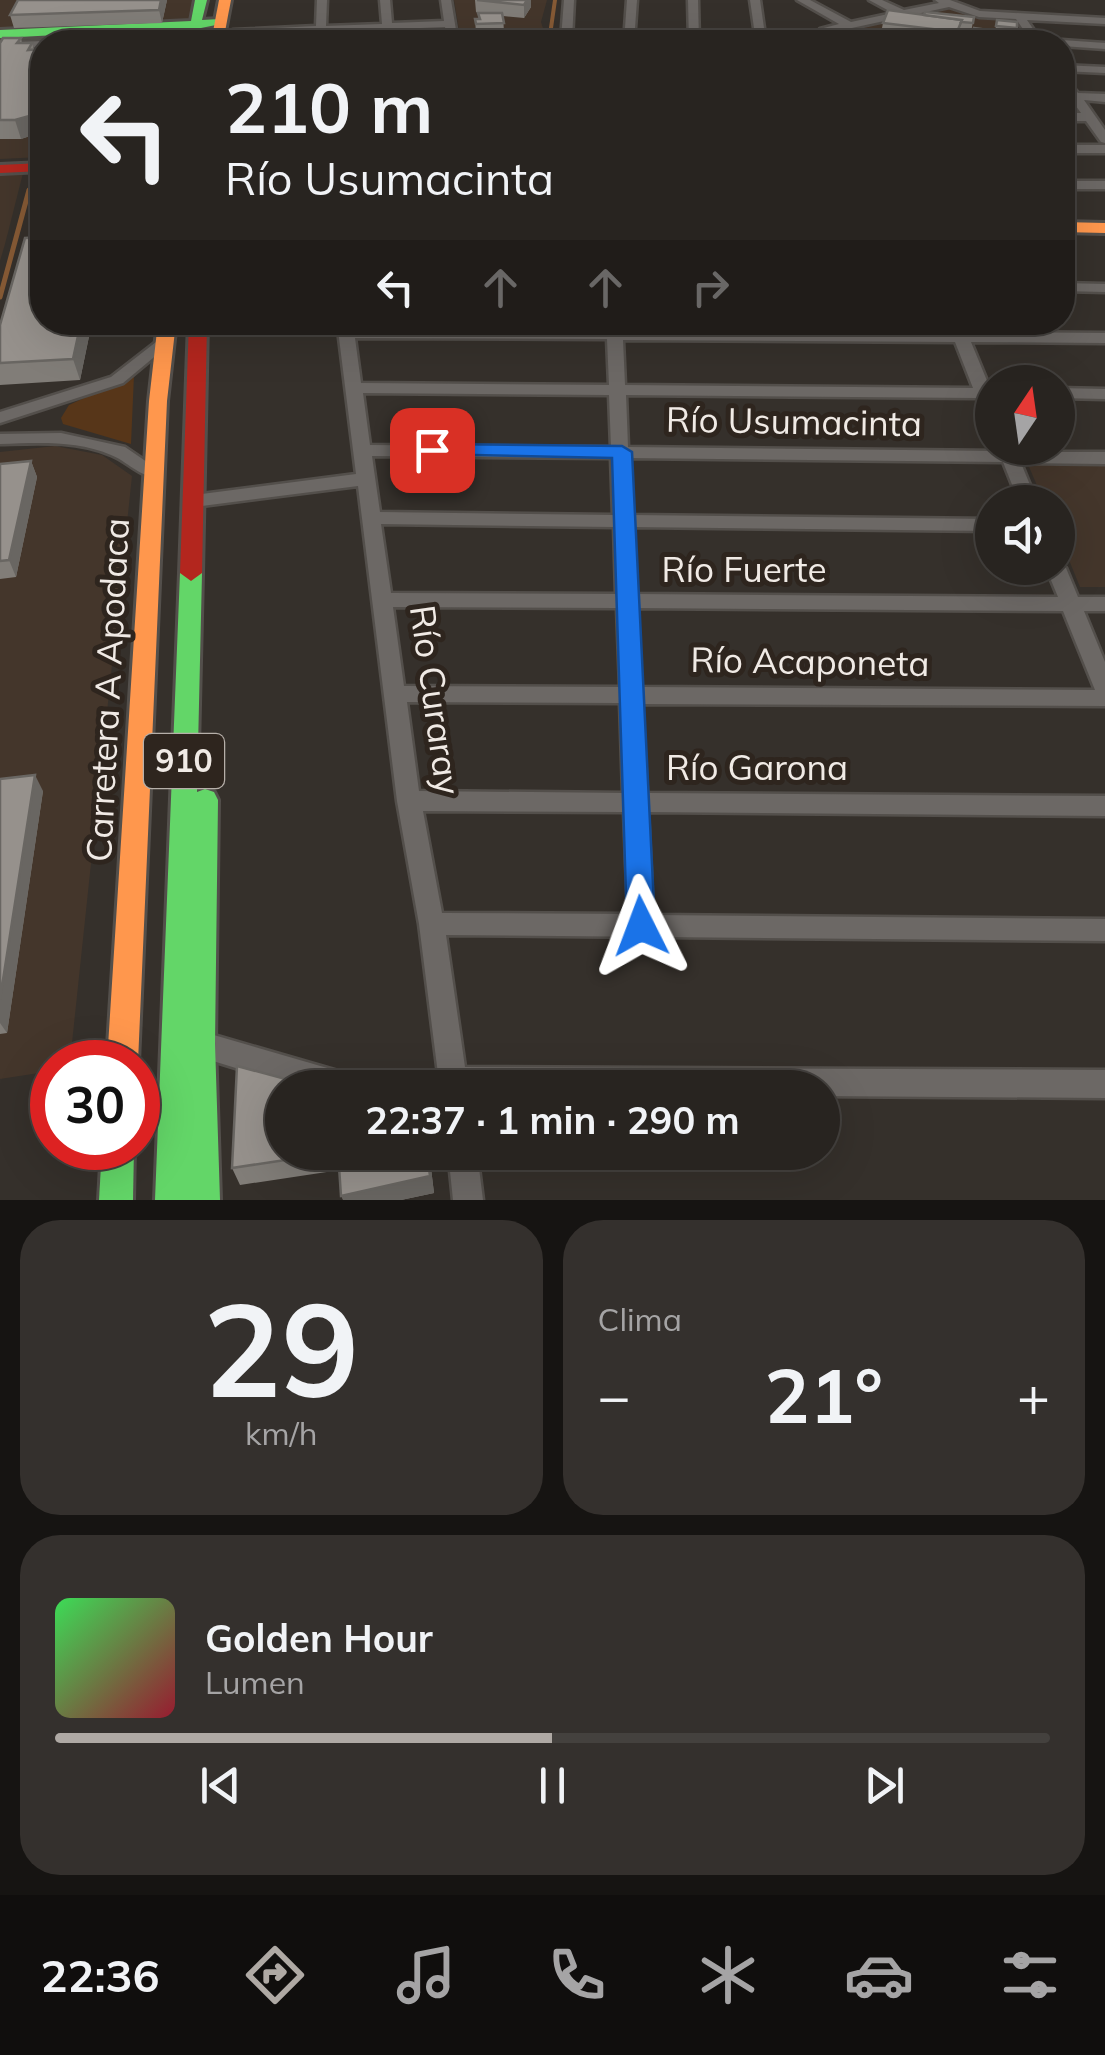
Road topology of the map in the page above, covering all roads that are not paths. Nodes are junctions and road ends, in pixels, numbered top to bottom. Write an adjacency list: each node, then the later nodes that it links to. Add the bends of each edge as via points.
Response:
1 (201, 0): 23 (main road)
2 (210, 0): 24 (main road)
3 (225, 0): 25 (main road)
4 (239, 0): 26 (main road)
5 (322, 0): 22 (street)
6 (385, 0): 20 (street)
7 (446, 0): 19 (street)
8 (569, 0): 29 (street)
9 (632, 0): 30 (street)
10 (694, 0): 31 (street)
11 (755, 0): 32 (street)
12 (802, 0): 15 (street)
13 (874, 0): 16 (street)
14 (944, 2): 16 (street); 17 (street, via 973,13)
15 (821, 10): 21 (street); 33 (street)
16 (903, 14): 21 (street)
17 (1020, 17): 18 (street); 35 (street)
18 (1105, 22)
19 (450, 24): 20 (street); 28 (street)
20 (387, 26): 22 (street)
21 (850, 26): 34 (street)
22 (321, 28): 27 (street)
23 (206, 30)
24 (208, 30)
25 (210, 30)
26 (212, 30)
27 (292, 30)
28 (451, 30)
29 (566, 30)
30 (630, 30)
31 (694, 30)
32 (759, 30)
33 (824, 30)
34 (841, 30)
35 (1029, 30)
36 (0, 34): 37 (main road)
37 (30, 34)
38 (30, 45): 40 (street)
39 (1075, 45): 41 (street)
40 (0, 46)
41 (1105, 46)
42 (1075, 69): 43 (street)
43 (1105, 70)
44 (1075, 96): 45 (street); 47 (street)
45 (1105, 98)
46 (1075, 117): 47 (street)
47 (1090, 117): 48 (street)
48 (1105, 138)
49 (1075, 149): 50 (street)
50 (1105, 149)
51 (30, 167): 52 (main road)
52 (0, 169)
53 (1075, 185): 54 (street)
54 (1105, 185)
55 (1075, 228): 56 (main road)
56 (1105, 228)
57 (1075, 288): 58 (street)
58 (1105, 288)
59 (162, 335): 73 (street, via 117,380)
60 (166, 335): 80 (main road, Carretera A Apodaca / 910)
61 (198, 335): 82 (main road, 910)
62 (346, 335): 68 (street, Río Curaray)
63 (614, 335): 69 (street)
64 (960, 335): 67 (street)
65 (1050, 335): 66 (street)
66 (1105, 338)
67 (975, 366)
68 (354, 388): 69 (street); 75 (street, Río Curaray)
69 (618, 390): 70 (street); 76 (street)
70 (975, 394)
71 (1075, 394): 72 (street)
72 (1105, 394)
73 (0, 418)
74 (0, 439): 80 (street, via 95,442)
75 (362, 450): 76 (street, Río Usumacinta); 81 (street, Río Curaray)
76 (622, 452): 77 (street, Río Usumacinta); 84 (street)
77 (975, 453)
78 (1075, 456): 79 (street, Río Usumacinta)
79 (1105, 458)
80 (154, 473): 101 (main road, Carretera A Apodaca / 910)
81 (365, 479): 82 (street); 83 (street, Río Curaray)
82 (202, 500): 102 (main road); 110 (main road, 910)
83 (371, 518): 84 (street); 87 (street, Río Curaray)
84 (624, 522): 85 (street); 88 (street)
85 (975, 525)
86 (1063, 585): 89 (street)
87 (383, 600): 88 (street, Río Fuerte); 93 (street, Río Curaray)
88 (628, 602): 89 (street, Río Fuerte); 92 (street)
89 (1071, 603): 90 (street, Río Fuerte); 91 (street)
90 (1105, 604)
91 (1105, 688)
92 (631, 693): 93 (street, Río Acaponeta); 94 (street, Río Acaponeta); 96 (street)
93 (395, 694): 95 (street, Río Curaray)
94 (1105, 698)
95 (410, 800): 96 (street, Río Garona); 98 (street, Río Curaray)
96 (634, 802): 97 (street, Río Garona); 99 (street)
97 (1105, 806)
98 (432, 924): 99 (street); 104 (street, Río Curaray)
99 (641, 926): 100 (street)
100 (1105, 930)
101 (123, 1040)
102 (200, 1044): 103 (street); 111 (main road)
103 (287, 1070)
104 (447, 1070)
105 (840, 1084): 106 (street)
106 (1105, 1084)
107 (117, 1170): 109 (main road)
108 (464, 1170): 112 (street)
109 (116, 1200)
110 (172, 1200)
111 (203, 1200)
112 (468, 1200)

